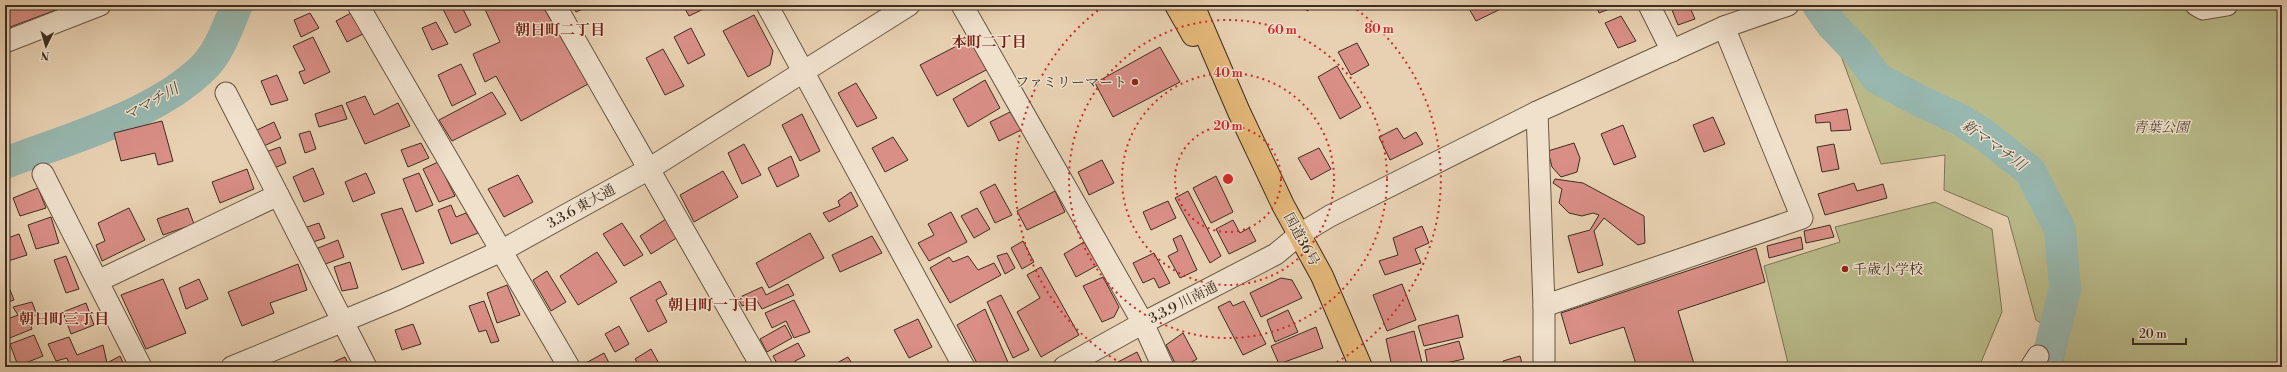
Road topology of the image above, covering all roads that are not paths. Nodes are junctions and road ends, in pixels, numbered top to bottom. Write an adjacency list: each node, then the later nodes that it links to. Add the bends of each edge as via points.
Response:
1 (100, 5): 15 (street)
2 (358, 5): 25 (street)
3 (555, 5): 21 (street)
4 (767, 5): 17 (street)
5 (909, 5): 17 (street, 3.3.6 東大通)
6 (962, 5): 29 (street)
7 (1176, 5): 19 (highway, 国道36号)
8 (1193, 5): 19 (highway, 国道36号)
9 (1649, 5): 16 (street)
10 (2196, 5): 11 (street, via 2204,9)
11 (2226, 5)
12 (1786, 6): 13 (street, 3.3.9 川南通)
13 (1752, 11): 14 (street, 3.3.9 川南通)
14 (1724, 28): 16 (street, 3.3.9 川南通); 27 (street, via 1802,218)
15 (5, 42)
16 (1672, 51): 20 (street, 3.3.9 川南通)
17 (805, 72): 21 (street, 3.3.6 東大通); 35 (street)
18 (226, 93): 23 (street)
19 (1239, 112): 24 (highway, 国道36号, via 1283,205)
20 (1537, 112): 24 (street, 3.3.9 川南通, via 1330,216); 27 (street)
21 (650, 168): 25 (street, 3.3.6 東大通); 34 (street)
22 (43, 174): 26 (street)
23 (278, 195): 26 (street); 28 (street)
24 (1300, 234): 29 (street, 3.3.9 川南通, via 1276,254); 38 (highway, 国道36号, via 1322,276)
25 (502, 251): 28 (street, 3.3.6 東大通); 33 (street)
26 (98, 281): 30 (street)
27 (1544, 306): 39 (street)
28 (342, 322): 31 (street, 3.3.6 東大通); 32 (street)
29 (1143, 323): 36 (street, 3.3.9 川南通); 37 (street)
30 (142, 367)
31 (232, 367)
32 (366, 367)
33 (569, 367)
34 (762, 367)
35 (964, 367)
36 (1064, 367)
37 (1163, 367)
38 (1361, 367)
39 (1544, 367)

